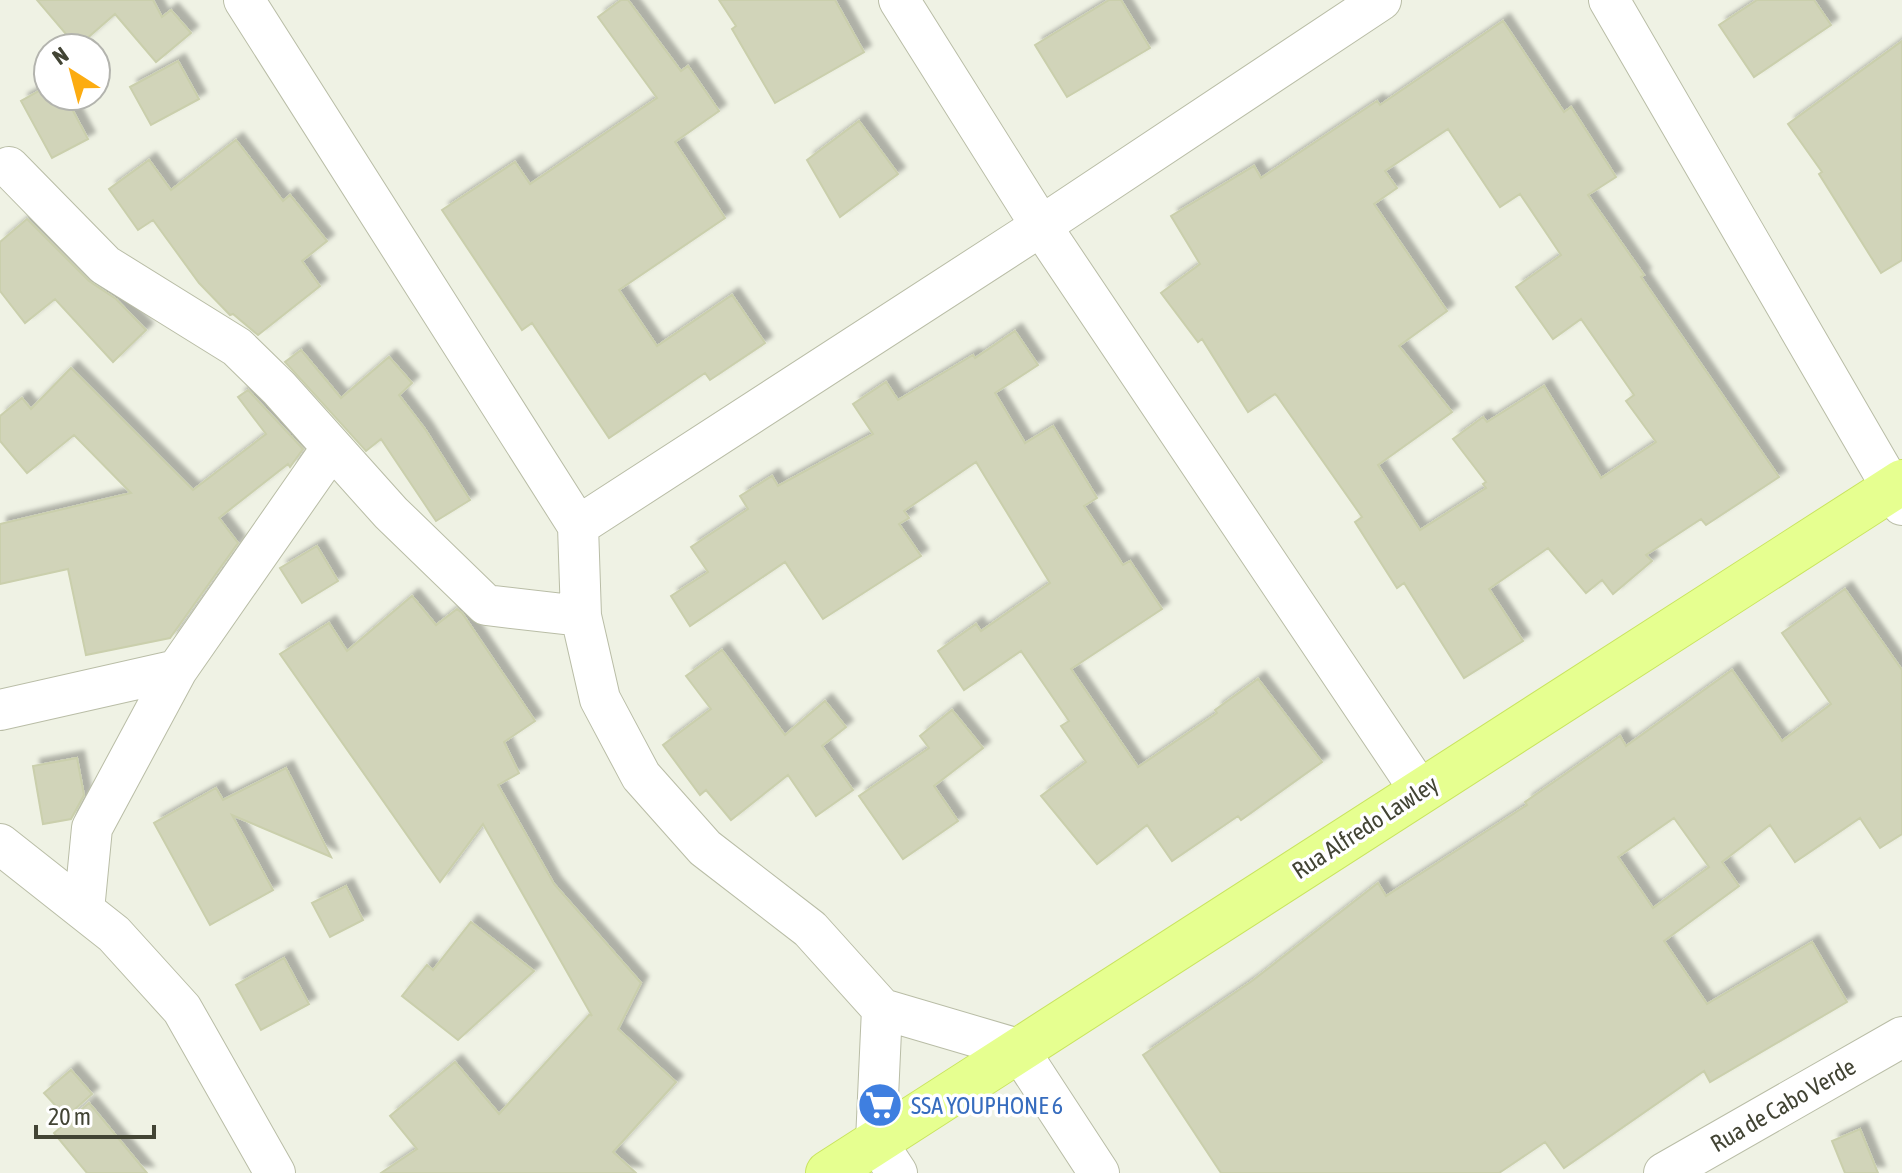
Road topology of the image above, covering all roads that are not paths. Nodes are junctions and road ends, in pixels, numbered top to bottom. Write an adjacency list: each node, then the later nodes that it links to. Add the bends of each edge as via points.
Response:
1 (244, 0): 9 (street)
2 (899, 0): 6 (street)
3 (1381, 0): 6 (street)
4 (1609, 0): 8 (street)
5 (9, 167): 7 (street, via 105,265 237,347)
6 (1041, 226): 9 (street); 13 (street)
7 (331, 449): 10 (street, via 486,605); 11 (street)
8 (1899, 492): 13 (main road, Rua Alfredo Lawley)
9 (578, 526): 10 (street)
10 (581, 616): 16 (street, via 600,699 641,776 705,848 810,929)
11 (177, 670): 12 (street); 15 (street, via 92,828)
12 (0, 710)
13 (1421, 792): 18 (main road, Rua Alfredo Lawley)
14 (0, 844): 15 (street)
15 (84, 910): 20 (street, via 114,934 182,1009)
16 (882, 1009): 18 (street); 19 (street)
17 (1902, 1037): 23 (street, Rua de Cabo Verde)
18 (1018, 1049): 19 (main road, Rua Alfredo Lawley); 22 (street)
19 (886, 1157): 21 (main road, Rua Alfredo Lawley)
20 (275, 1173)
21 (828, 1173)
22 (1099, 1173)
23 (1664, 1173)

